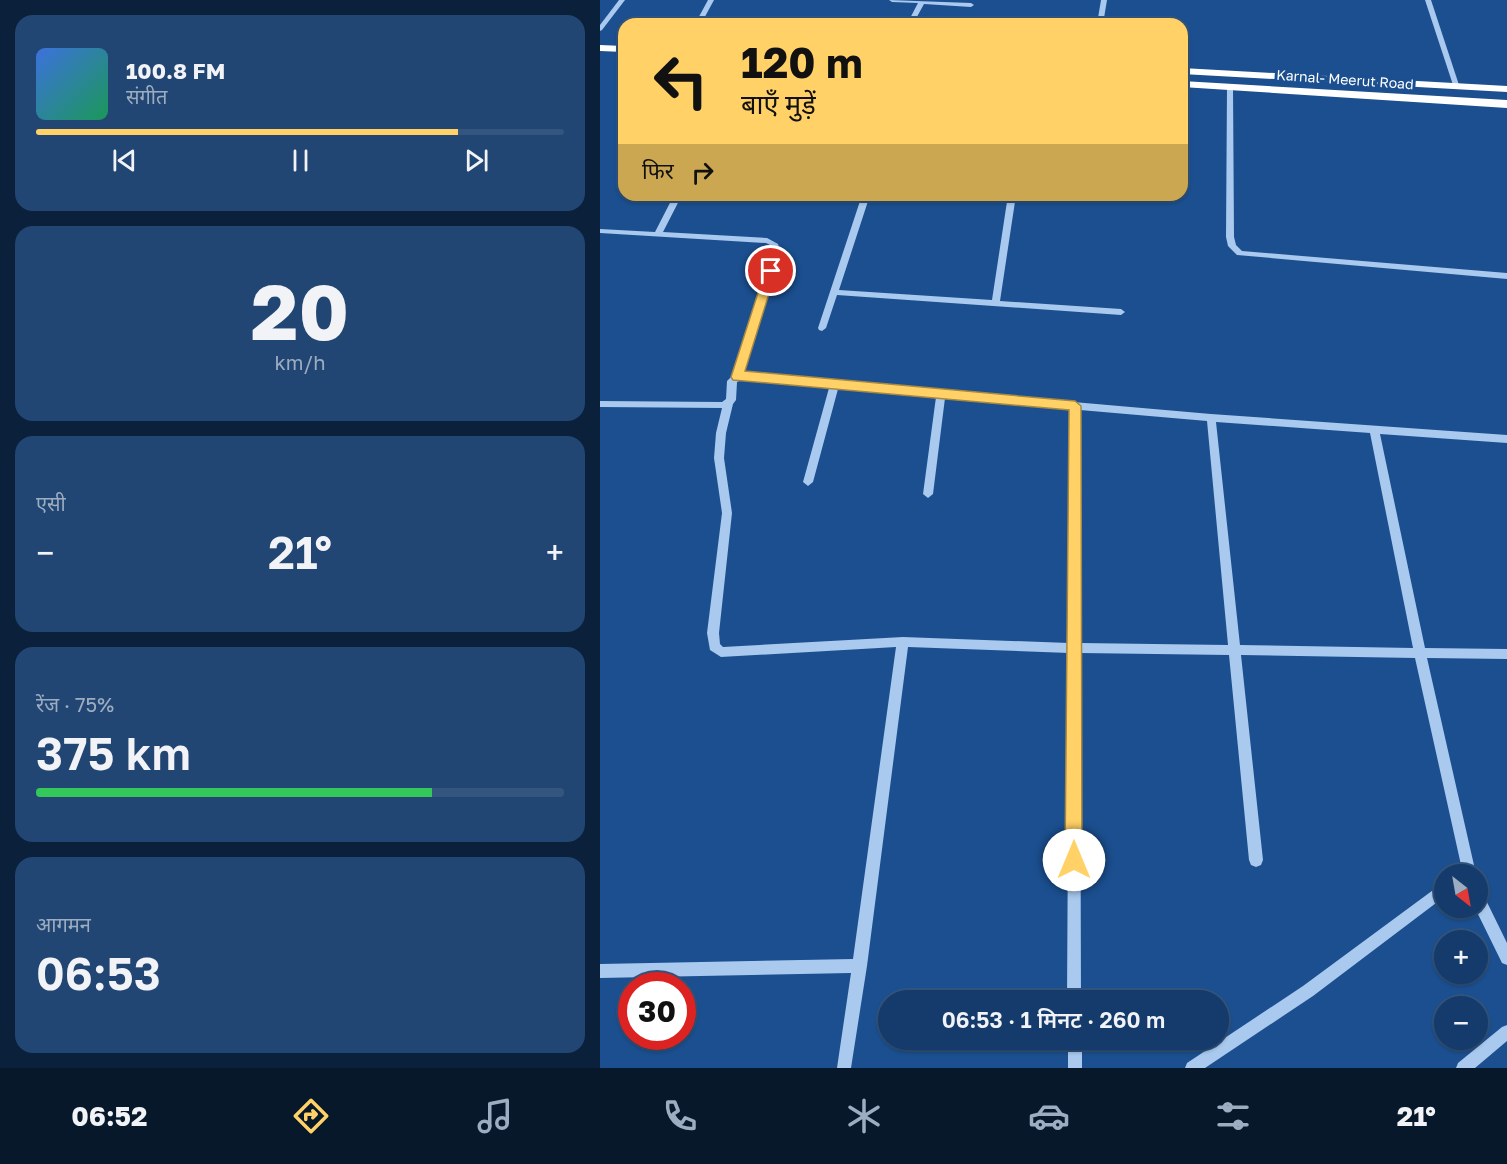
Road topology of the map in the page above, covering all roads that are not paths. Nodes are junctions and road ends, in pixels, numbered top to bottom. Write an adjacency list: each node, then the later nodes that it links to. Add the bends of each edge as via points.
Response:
1 (622, 0): 12 (street)
2 (711, 0): 9 (street)
3 (892, 0): 6 (street)
4 (1104, 0): 11 (street)
5 (1428, 0): 19 (street)
6 (922, 2): 7 (street); 10 (street)
7 (937, 2): 8 (street)
8 (971, 5)
9 (701, 18)
10 (913, 18)
11 (1101, 18)
12 (600, 29)
13 (600, 36): 14 (highway)
14 (618, 37)
15 (600, 48): 16 (highway)
16 (618, 49)
17 (1188, 71): 19 (highway)
18 (1188, 84): 20 (highway, Karnal- Meerut Road)
19 (1456, 85): 21 (highway)
20 (1230, 87): 22 (highway, Karnal- Meerut Road); 28 (street, via 1230,237 1232,246 1240,253)
21 (1507, 89)
22 (1507, 104)
23 (675, 201): 27 (street)
24 (864, 201): 29 (street)
25 (1011, 201): 30 (street)
26 (600, 231): 27 (street)
27 (657, 234): 33 (street, via 767,241 776,248)
28 (1507, 276)
29 (833, 292): 30 (street); 32 (street)
30 (996, 302): 31 (street)
31 (1121, 312)
32 (822, 328)
33 (737, 377): 34 (street); 37 (street, via 732,381)
34 (834, 385): 35 (street); 42 (street)
35 (941, 394): 38 (street); 43 (street)
36 (600, 404): 37 (street)
37 (728, 404): 44 (street, via 719,458 727,513 714,646 721,652)
38 (1075, 406): 39 (street); 45 (street)
39 (1211, 418): 40 (street); 46 (street)
40 (1374, 429): 41 (street); 47 (street)
41 (1507, 440)
42 (808, 482)
43 (928, 494)
44 (903, 642): 45 (street); 54 (street)
45 (1073, 648): 46 (street); 56 (street)
46 (1234, 650): 47 (street); 49 (street)
47 (1420, 653): 48 (street); 50 (street)
48 (1507, 654)
49 (1257, 860)
50 (1467, 864)
51 (1434, 896): 61 (street, via 1308,991)
52 (1487, 918): 53 (street)
53 (1507, 958)
54 (860, 966): 55 (street); 59 (street)
55 (600, 971)
56 (1074, 990)
57 (1507, 1032): 62 (street)
58 (1075, 1050): 60 (street)
59 (844, 1068)
60 (1075, 1068)
61 (1192, 1068)
62 (1463, 1068)

